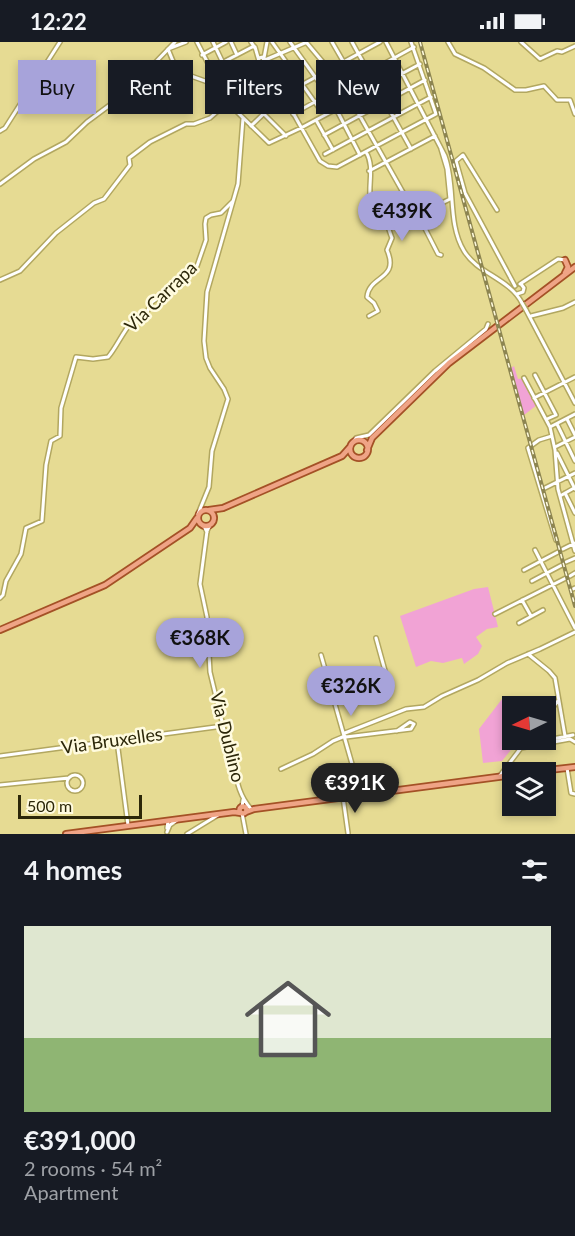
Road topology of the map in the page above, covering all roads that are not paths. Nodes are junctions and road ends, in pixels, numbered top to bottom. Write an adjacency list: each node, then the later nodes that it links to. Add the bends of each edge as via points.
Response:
1 (60, 42): 72 (street, via 26,98)
2 (175, 42): 25 (street)
3 (186, 42): 25 (street)
4 (197, 42): 28 (street)
5 (213, 42): 23 (street)
6 (226, 42): 23 (street)
7 (231, 42): 29 (street)
8 (251, 42): 21 (street)
9 (267, 42): 34 (street)
10 (272, 42): 26 (street)
11 (290, 42): 24 (street)
12 (306, 42): 24 (street); 36 (street)
13 (332, 42): 37 (street)
14 (352, 42): 27 (street)
15 (380, 42): 27 (street)
16 (386, 42): 30 (street)
17 (411, 42): 22 (street)
18 (448, 42): 63 (street, via 455,54 515,90 544,86 557,100 570,100)
19 (521, 42): 20 (street, via 540,59)
20 (575, 46)
21 (255, 47): 29 (street); 34 (street)
22 (414, 47): 30 (street); 41 (street)
23 (215, 48): 28 (street); 32 (street)
24 (293, 48): 26 (street); 43 (street)
25 (168, 49): 45 (street, via 179,73); 88 (street, via 126,93 66,142)
26 (280, 53): 34 (street); 35 (street)
27 (359, 54): 38 (street); 39 (street)
28 (202, 55): 31 (street)
29 (237, 56): 33 (street)
30 (394, 58): 40 (street); 42 (street)
31 (205, 60)
32 (221, 60)
33 (229, 60)
34 (262, 60)
35 (285, 60)
36 (321, 60)
37 (343, 60)
38 (348, 60)
39 (362, 60)
40 (390, 60)
41 (420, 64): 42 (street); 44 (street)
42 (402, 74): 48 (street)
43 (315, 78): 46 (street)
44 (425, 80): 48 (street); 50 (street)
45 (205, 81)
46 (304, 84)
47 (304, 88): 51 (street)
48 (410, 88): 49 (street); 53 (street)
49 (401, 93)
50 (430, 97): 53 (street); 68 (street, via 436,114)
51 (314, 102): 52 (street); 54 (street)
52 (316, 104)
53 (418, 104): 65 (street); 68 (street)
54 (304, 108)
55 (213, 114): 97 (street, via 150,142 135,153 105,199 88,207 56,233 20,271)
56 (239, 114): 66 (street)
57 (263, 114): 70 (street); 76 (street)
58 (293, 114): 71 (street)
59 (327, 114): 67 (street)
60 (340, 114): 69 (street)
61 (364, 114): 64 (street)
62 (392, 114): 65 (street)
63 (575, 114)
64 (360, 116): 69 (street); 73 (street)
65 (393, 117): 73 (street); 74 (street)
66 (243, 118): 70 (street); 89 (street)
67 (316, 120): 71 (street); 75 (street)
68 (426, 120): 74 (street); 77 (street)
69 (345, 125): 75 (street); 78 (street)
70 (251, 126): 76 (street, via 269,143)
71 (301, 128): 76 (street); 85 (street, via 324,164 337,167)
72 (0, 131)
73 (368, 131): 78 (street); 79 (street)
74 (402, 133): 79 (street); 81 (street)
75 (324, 135): 82 (street)
76 (286, 136)
77 (435, 136): 80 (street); 81 (street)
78 (352, 139): 82 (street); 85 (street)
79 (377, 146): 83 (street); 86 (street)
80 (441, 148): 90 (street, via 450,199); 99 (street, via 450,173 459,242 479,267)
81 (411, 149): 86 (street)
82 (333, 150): 84 (street)
83 (366, 152): 85 (street); 87 (street)
84 (325, 154)
85 (360, 155)
86 (386, 162): 87 (street); 92 (street)
87 (369, 171): 104 (street, via 370,198 383,215 392,238 387,250 391,260 389,272 367,293 378,310)
88 (0, 184)
89 (233, 201): 141 (street, via 207,292 206,358 228,399); 167 (street, Via Carrapa, via 221,213 206,218 206,240 197,266 152,302 147,312 137,315 108,357 78,356 74,360 61,408 60,434 51,441 46,465 42,521 26,528 21,554)
90 (444, 202)
91 (497, 210): 99 (street, via 463,155 456,161 463,188)
92 (441, 255)
93 (565, 260): 94 (main road); 96 (main road, via 568,267); 98 (street, via 558,259)
94 (575, 265): 96 (main road)
95 (575, 274): 96 (main road)
96 (559, 279): 107 (main road)
97 (0, 280)
98 (525, 281): 99 (street); 100 (street)
99 (516, 287): 100 (street); 101 (street); 103 (street)
100 (524, 287): 101 (street)
101 (522, 293): 103 (street)
102 (575, 302): 105 (street)
103 (522, 303): 105 (street, bridge)
104 (369, 316)
105 (533, 317): 111 (street)
106 (488, 324): 107 (street)
107 (436, 373): 122 (main road); 123 (street, via 369,435)
108 (534, 375): 112 (street)
109 (575, 377): 111 (street)
110 (524, 378): 113 (street)
111 (564, 382): 112 (street); 114 (street)
112 (544, 393): 113 (street); 117 (street, via 556,415)
113 (534, 398): 117 (street)
114 (575, 403)
115 (575, 414): 116 (street)
116 (567, 419): 118 (street); 121 (street)
117 (546, 420): 119 (street)
118 (556, 424): 119 (street); 125 (street)
119 (550, 427): 120 (street)
120 (552, 436): 127 (street); 156 (street, via 528,448)
121 (575, 436): 125 (street)
122 (372, 438): 124 (main road); 128 (main road)
123 (354, 441): 124 (main road); 126 (main road)
124 (362, 441): 128 (main road)
125 (565, 441): 127 (street); 131 (street)
126 (350, 447): 129 (main road); 130 (main road)
127 (555, 448): 132 (street); 133 (street)
128 (367, 450): 130 (main road, via 362,457)
129 (342, 456): 130 (main road); 143 (main road)
130 (354, 456)
131 (575, 459): 132 (street)
132 (563, 465): 133 (street); 135 (street)
133 (557, 467): 136 (street)
134 (575, 473): 135 (street)
135 (569, 476): 136 (street); 138 (street)
136 (558, 482): 137 (street); 140 (street)
137 (545, 488)
138 (575, 488): 139 (street)
139 (565, 493): 140 (street); 142 (street)
140 (560, 496): 144 (street)
141 (204, 500): 145 (street); 147 (street)
142 (573, 503): 144 (street); 146 (street)
143 (222, 508): 145 (main road); 148 (main road)
144 (563, 508): 149 (street)
145 (209, 510): 147 (main road, via 201,510); 148 (main road)
146 (575, 514): 149 (street)
147 (198, 516): 151 (main road); 152 (main road)
148 (214, 518): 150 (main road)
149 (566, 519): 154 (street)
150 (210, 525): 151 (main road); 155 (street, Via Dublino)
151 (203, 526): 152 (main road); 155 (street, Via Dublino)
152 (190, 528): 173 (main road, via 105,585)
153 (575, 528): 154 (street)
154 (569, 530): 157 (street)
155 (207, 534): 181 (street, Via Dublino, via 200,585 207,616 210,672)
156 (556, 540)
157 (574, 544): 159 (street); 161 (street)
158 (535, 550): 161 (street)
159 (575, 551)
160 (575, 558): 163 (street)
161 (541, 561): 162 (street); 163 (street)
162 (524, 570)
163 (547, 573): 165 (street); 166 (street)
164 (575, 573): 166 (street)
165 (532, 581)
166 (553, 585): 168 (street); 174 (street)
167 (0, 598)
168 (522, 600): 170 (street); 171 (street)
169 (543, 610): 171 (street)
170 (495, 614)
171 (531, 616): 172 (street)
172 (519, 623)
173 (0, 630)
174 (574, 630): 176 (street)
175 (376, 638): 178 (street, via 387,678)
176 (528, 654): 179 (street, via 553,675); 184 (street, via 424,707 406,709)
177 (321, 655): 178 (street)
178 (334, 696): 184 (street)
179 (559, 700): 180 (street); 182 (street)
180 (556, 704)
181 (223, 726): 189 (street, Via Bruxelles); 204 (street, Via Dublino)
182 (564, 728): 185 (street); 186 (street)
183 (397, 731): 183 (street, via 406,723 414,724 411,729); 184 (street)
184 (345, 736): 195 (street); 201 (street)
185 (566, 736): 186 (street); 187 (street)
186 (573, 737): 188 (street); 190 (street)
187 (556, 738)
188 (556, 740)
189 (117, 741): 192 (street, Via Bruxelles); 207 (street)
190 (575, 742)
191 (519, 750): 197 (street)
192 (0, 756)
193 (575, 767): 194 (main road)
194 (567, 768): 196 (main road); 202 (street, via 571,793)
195 (281, 769)
196 (556, 769)
197 (499, 777): 198 (main road); 201 (main road, via 368,794)
198 (502, 777)
199 (69, 778): 199 (street, via 70,788 81,787 79,776); 200 (street)
200 (0, 785)
201 (358, 789): 203 (main road, via 352,796)
202 (575, 794)
203 (343, 797): 205 (main road); 210 (street)
204 (243, 798): 205 (street, Via Dublino); 205 (street, Via Dublino)
205 (244, 811): 206 (main road); 213 (street)
206 (209, 818): 208 (main road, via 180,819); 212 (street)
207 (128, 825): 208 (main road, via 160,822); 209 (main road)
208 (168, 828)
209 (78, 833): 211 (main road)
210 (349, 833)
211 (66, 834)
212 (187, 834)
213 (246, 834)

